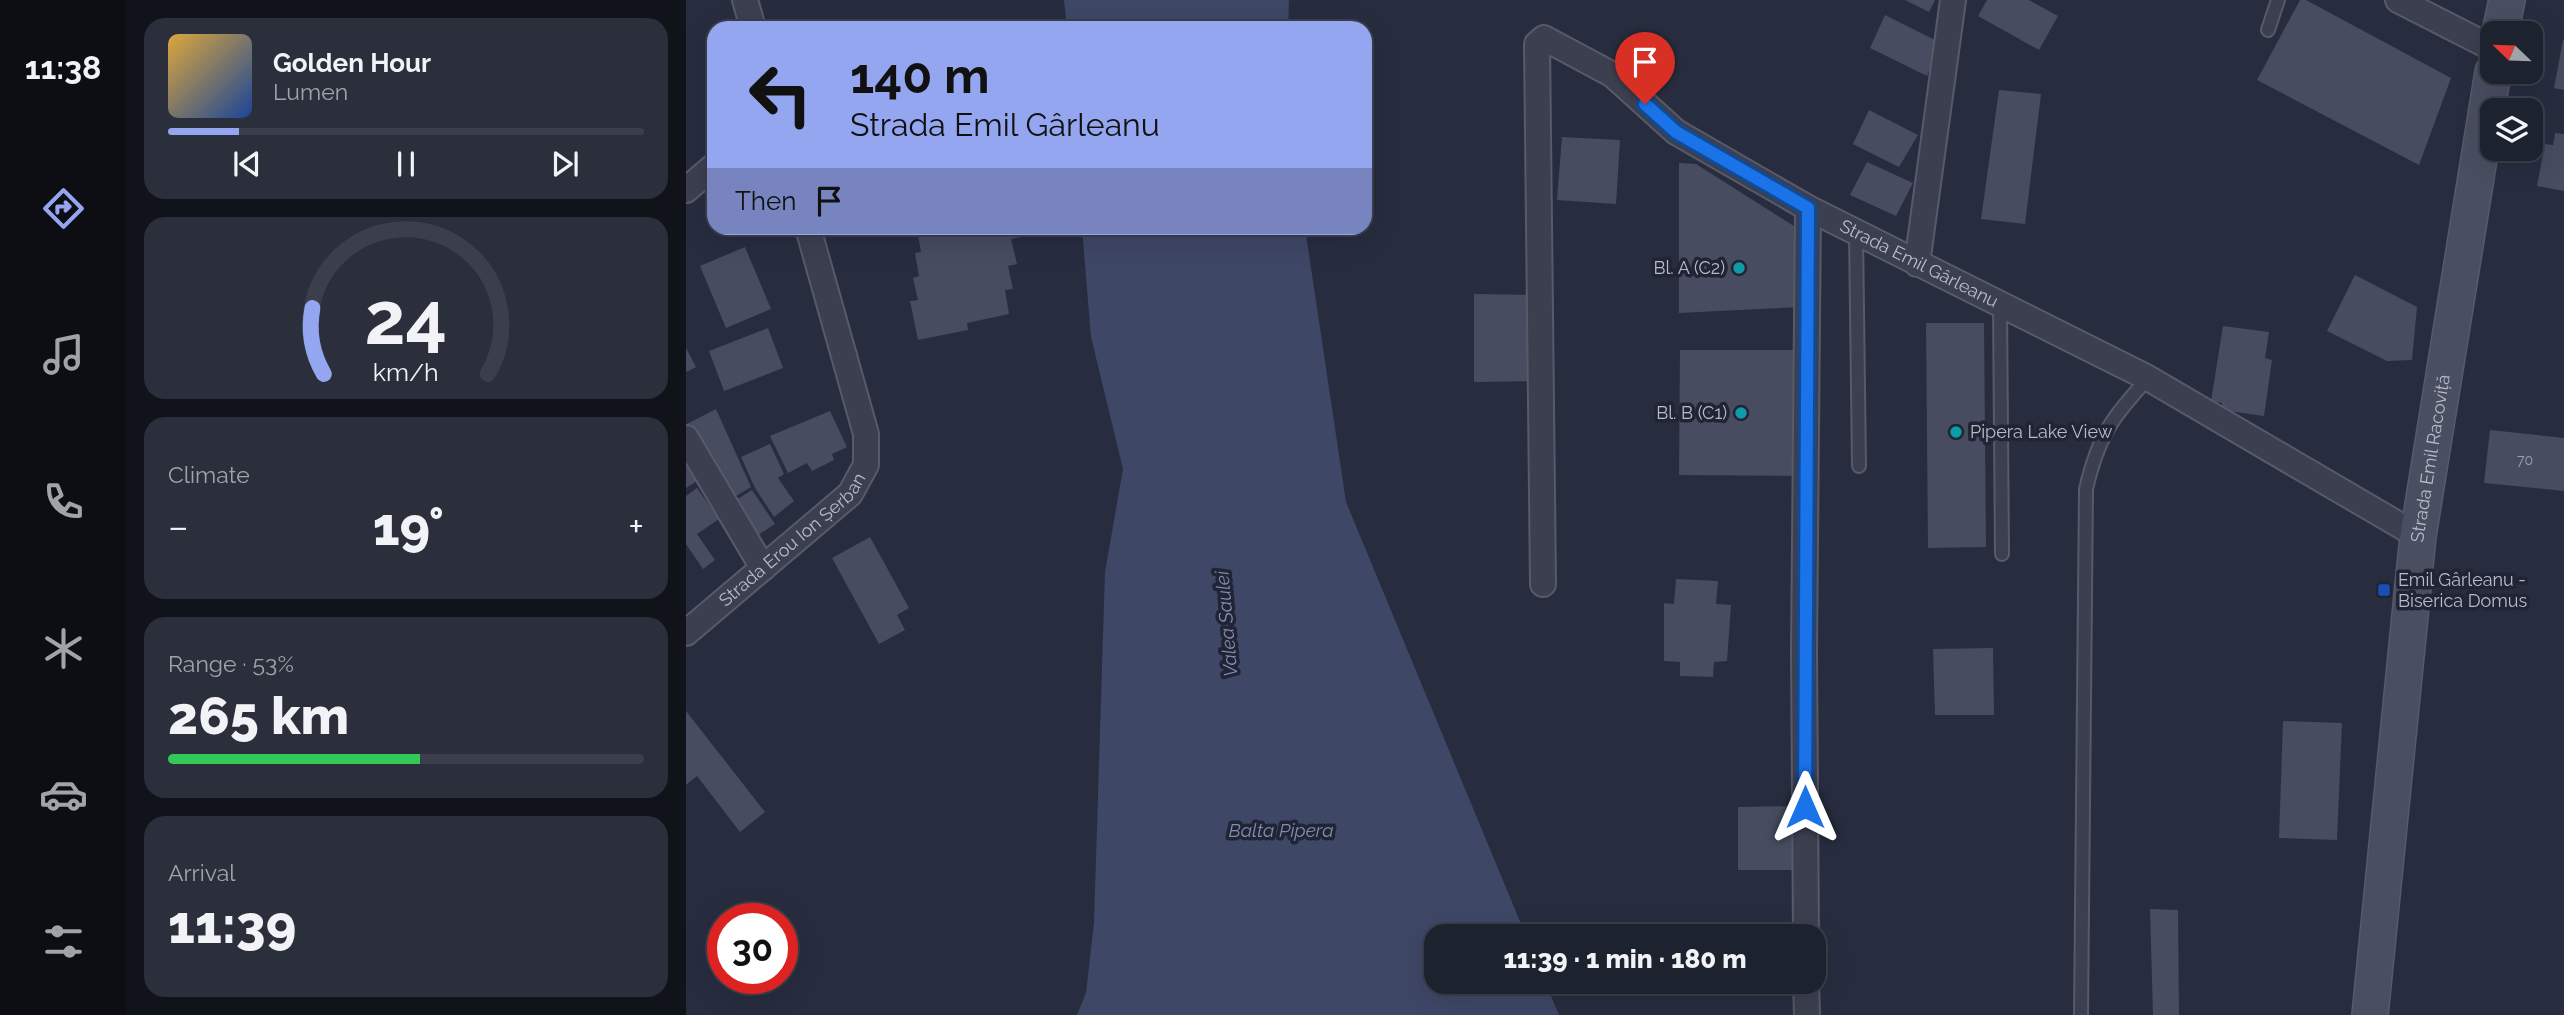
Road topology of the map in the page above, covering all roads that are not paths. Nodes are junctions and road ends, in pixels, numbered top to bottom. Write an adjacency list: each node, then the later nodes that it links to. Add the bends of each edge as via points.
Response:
1 (745, 0): 6 (street)
2 (1953, 0): 16 (street)
3 (2278, 0): 8 (lane)
4 (2398, 0): 9 (street)
5 (2507, 0): 7 (street)
6 (751, 21)
7 (2503, 21)
8 (2268, 30)
9 (2480, 42)
10 (2491, 84): 21 (street, Strada Emil Racoviță)
11 (707, 172): 12 (street)
12 (686, 190)
13 (1808, 208): 14 (street, Strada Emil Gârleanu); 24 (street, Strada Emil Gârleanu, via 1676,132 1613,75 1544,38 1537,44); 26 (street)
14 (1856, 232): 16 (street, Strada Emil Gârleanu); 20 (lane)
15 (810, 235): 23 (street, Strada Erou Ion Șerban, via 866,434 866,465 850,494)
16 (1917, 264): 17 (street, Strada Emil Gârleanu)
17 (2000, 305): 18 (street, Strada Emil Gârleanu); 22 (lane)
18 (2148, 378): 21 (street, Strada Emil Gârleanu); 29 (lane, via 2115,415 2096,448 2086,489)
19 (686, 438): 23 (street)
20 (1859, 466)
21 (2418, 536): 30 (street, Strada Emil Racoviță)
22 (2003, 554)
23 (763, 568): 25 (street, Strada Erou Ion Șerban)
24 (1543, 584)
25 (686, 633)
26 (1806, 924)
27 (1806, 994): 28 (street)
28 (1807, 1015)
29 (2081, 1015)
30 (2370, 1015)

